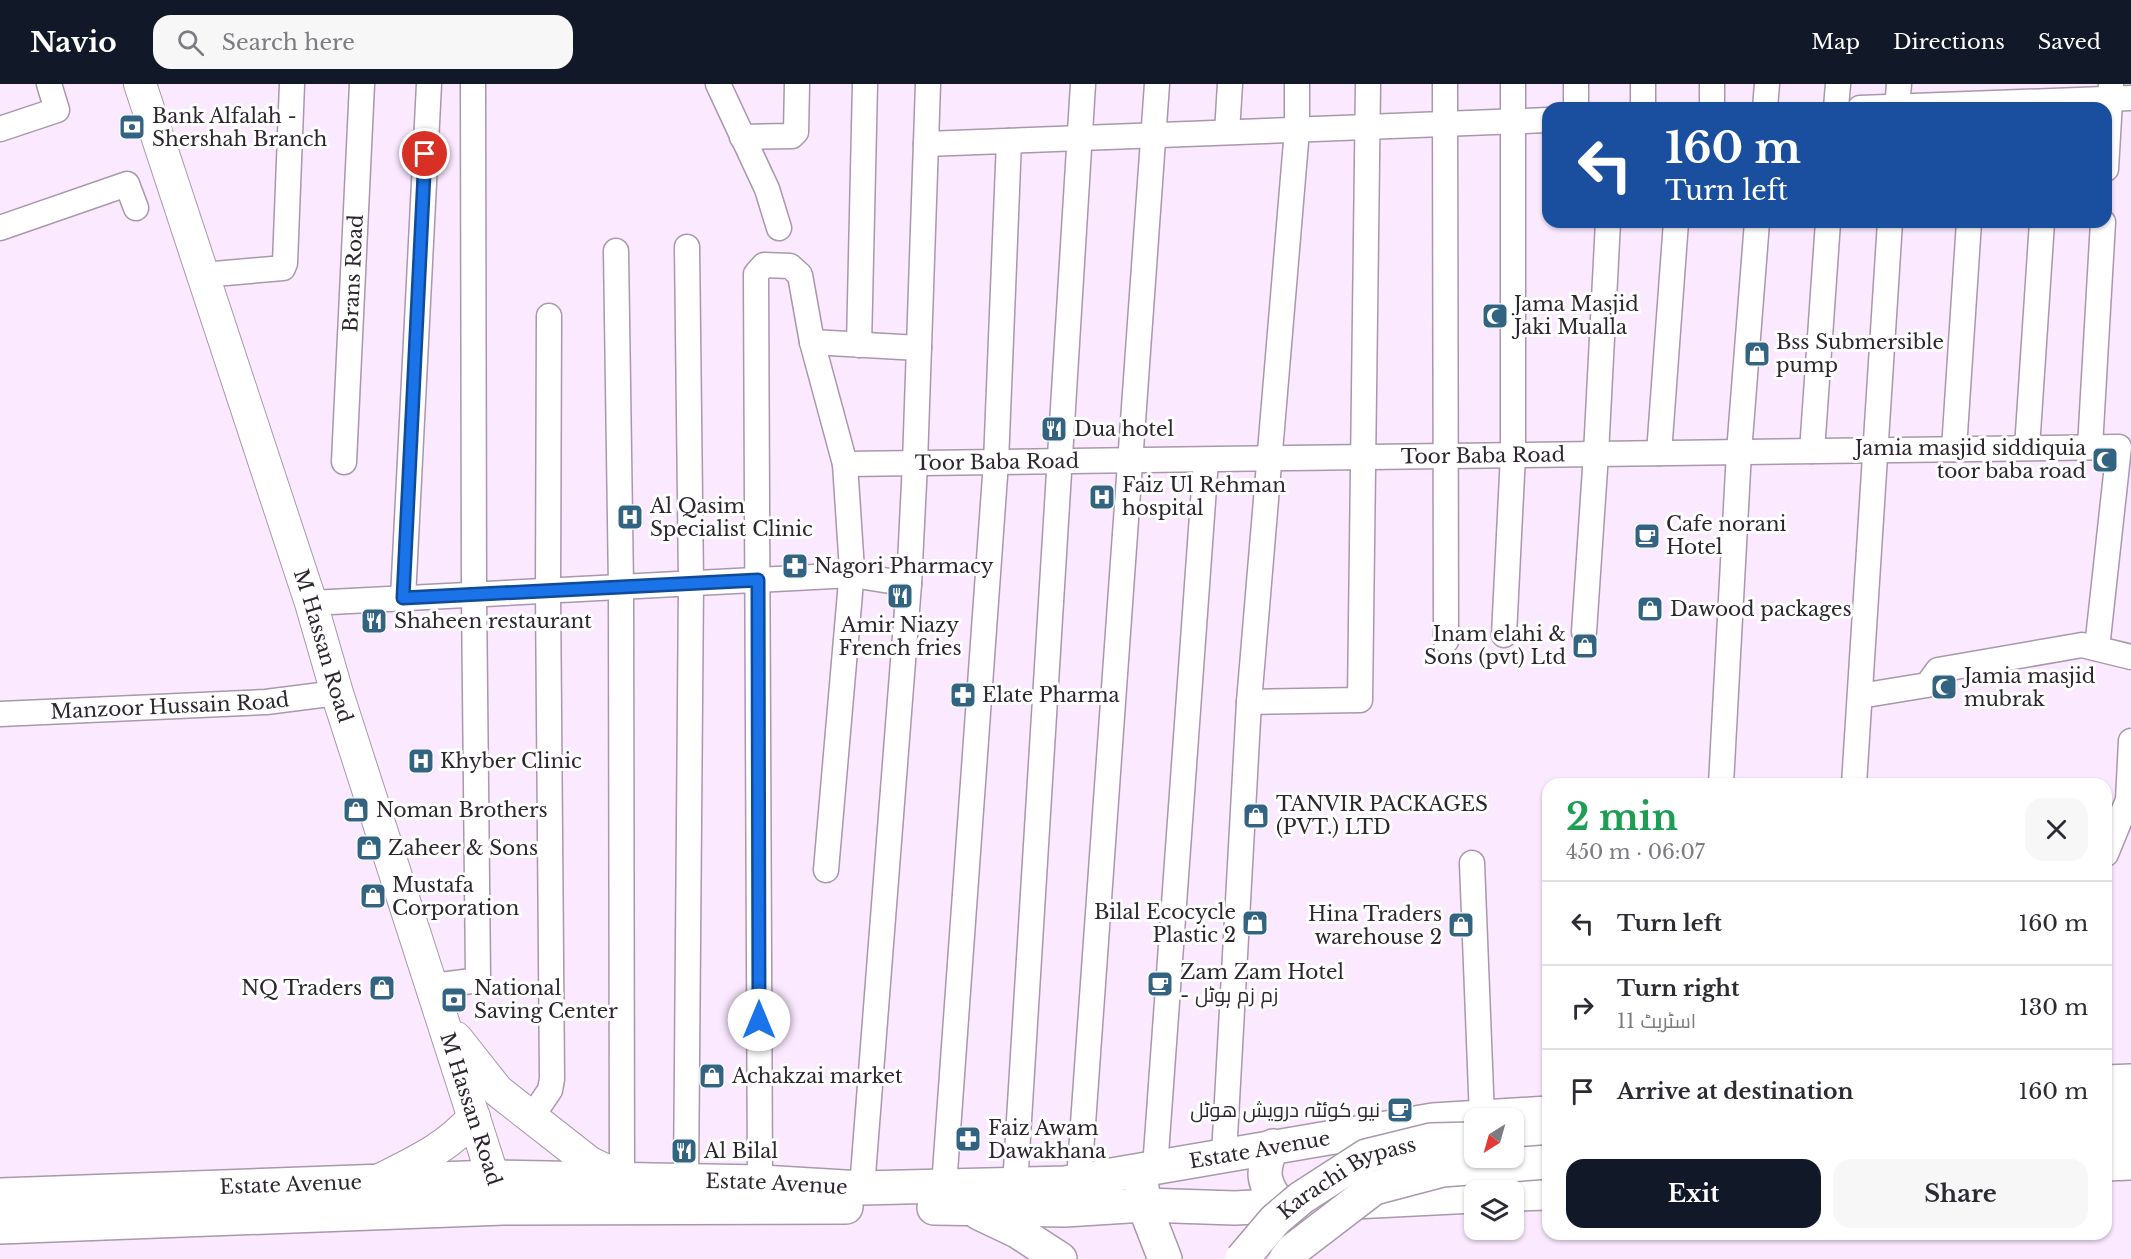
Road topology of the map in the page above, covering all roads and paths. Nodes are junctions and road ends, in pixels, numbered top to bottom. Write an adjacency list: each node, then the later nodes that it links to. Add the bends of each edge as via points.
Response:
1 (49, 84): 37 (street, via 57,110)
2 (140, 84): 58 (main road, M Hassan Road)
3 (292, 84): 58 (street, via 283,268)
4 (362, 84): 77 (street, Brans Road)
5 (429, 84): 89 (street)
6 (473, 84): 88 (street)
7 (718, 84): 41 (street)
8 (797, 84): 41 (street, via 796,132 792,136)
9 (865, 84): 61 (street)
10 (928, 84): 44 (street)
11 (1083, 84): 42 (street)
12 (1157, 84): 40 (street)
13 (1230, 84): 39 (street)
14 (1297, 84): 38 (street)
15 (1368, 84): 35 (street)
16 (1445, 84): 34 (street)
17 (1513, 84): 33 (street)
18 (1576, 84): 27 (street)
19 (1643, 84): 28 (street)
20 (1712, 84): 29 (street)
21 (1767, 84): 30 (street)
22 (1838, 84): 31 (street)
23 (2117, 93): 25 (street); 36 (street)
24 (1978, 98): 25 (street); 26 (street)
25 (2050, 98)
26 (1897, 100)
27 (1576, 102)
28 (1643, 102)
29 (1712, 102)
30 (1766, 102)
31 (1836, 102)
32 (1542, 120): 33 (street)
33 (1513, 121): 34 (street); 71 (street)
34 (1445, 124): 35 (street); 72 (street)
35 (1368, 127): 38 (street); 73 (street)
36 (2112, 128)
37 (0, 129)
38 (1297, 130): 39 (street); 74 (street)
39 (1227, 132): 40 (street)
40 (1155, 135): 42 (street); 76 (street)
41 (742, 137): 47 (street, via 767,189)
42 (1080, 138): 43 (street); 79 (street)
43 (1009, 141): 44 (street); 78 (street)
44 (926, 144): 62 (street)
45 (136, 208): 46 (street, via 127,183)
46 (0, 228)
47 (778, 228)
48 (1608, 228): 70 (street)
49 (1676, 228): 69 (street)
50 (1757, 228): 68 (street)
51 (1828, 228): 67 (street)
52 (1890, 228): 66 (street)
53 (1969, 228): 65 (street)
54 (2042, 228): 64 (street)
55 (2103, 228): 63 (street)
56 (687, 247): 84 (street)
57 (616, 251): 86 (street)
58 (203, 274): 90 (main road, M Hassan Road)
59 (549, 316): 87 (street)
60 (812, 342): 61 (street); 81 (street); 83 (street, via 800,275 790,266 759,268)
61 (859, 345): 62 (street)
62 (919, 348): 80 (street)
63 (2090, 447): 64 (street, Toor Baba Road); 94 (street, Toor Baba Road, via 2120,447)
64 (2027, 448): 65 (street, Toor Baba Road)
65 (1954, 449): 66 (street, Toor Baba Road)
66 (1877, 450): 67 (street, Toor Baba Road); 97 (street)
67 (1812, 451): 68 (street, Toor Baba Road)
68 (1739, 452): 69 (street, Toor Baba Road); 101 (street)
69 (1659, 453): 70 (street, Toor Baba Road)
70 (1596, 454): 71 (street, Toor Baba Road); 91 (street)
71 (1513, 455): 72 (street, Toor Baba Road); 92 (street)
72 (1446, 456): 73 (street, Toor Baba Road); 93 (street)
73 (1362, 457): 74 (street, Toor Baba Road); 98 (street, via 1360,700)
74 (1268, 459): 75 (street, Toor Baba Road); 98 (street)
75 (1206, 460): 76 (street, Toor Baba Road); 128 (street)
76 (1130, 461): 79 (street, Toor Baba Road); 137 (street)
77 (344, 462)
78 (996, 462): 79 (street, Toor Baba Road); 80 (street, Toor Baba Road); 135 (street)
79 (1061, 462): 134 (street)
80 (915, 463): 81 (street, Toor Baba Road); 85 (street)
81 (845, 464): 82 (street)
82 (852, 575): 83 (street); 85 (street); 105 (street)
83 (758, 580): 84 (street); 133 (street)
84 (691, 583): 86 (street); 132 (street)
85 (909, 584): 136 (street)
86 (621, 587): 87 (street); 130 (street)
87 (548, 591): 88 (street); 115 (street, via 552,1078 550,1090)
88 (474, 594): 89 (street); 106 (street, via 478,977)
89 (403, 598): 90 (street)
90 (312, 603): 96 (main road, M Hassan Road)
91 (1584, 632)
92 (1504, 635)
93 (1446, 641)
94 (2097, 648): 95 (street); 97 (street, via 2082,645 1938,670 1927,685)
95 (2131, 657)
96 (337, 693): 99 (street, Manzoor Hussain Road, via 266,702); 106 (main road, M Hassan Road)
97 (1860, 696): 102 (street)
98 (1249, 702): 124 (street)
99 (0, 714)
100 (2131, 741): 103 (street, via 2128,800)
101 (1720, 778)
102 (1854, 778)
103 (2112, 839)
104 (1472, 863): 112 (street)
105 (826, 870)
106 (432, 986): 107 (main road, M Hassan Road)
107 (443, 1020): 114 (main road, M Hassan Road); 115 (main road, via 498,1091)
108 (2131, 1081): 109 (highway)
109 (2112, 1082)
110 (2131, 1106): 111 (highway)
111 (2112, 1107)
112 (1478, 1108)
113 (1542, 1114): 116 (highway, Estate Avenue)
114 (474, 1117): 129 (main road, M Hassan Road); 131 (main road, via 445,1146)
115 (531, 1118): 130 (main road, via 590,1163)
116 (1524, 1118)
117 (1464, 1126): 123 (highway, Estate Avenue, via 1432,1120)
118 (2131, 1131): 120 (highway)
119 (1464, 1132): 150 (highway, Karachi Bypass, bridge, via 1366,1156 1300,1198)
120 (2112, 1132)
121 (1542, 1137): 122 (highway)
122 (1524, 1138)
123 (1273, 1146): 124 (highway, Estate Avenue); 143 (highway, via 1266,1161 1265,1178 1270,1193)
124 (1224, 1155): 128 (highway, Estate Avenue)
125 (1542, 1162): 151 (highway, Karachi Bypass, bridge, via 1442,1170 1374,1188)
126 (2131, 1163): 127 (highway)
127 (2112, 1164)
128 (1147, 1170): 137 (highway, Estate Avenue); 142 (highway)
129 (493, 1177): 130 (highway, Estate Avenue); 131 (highway, Estate Avenue); 144 (main road, M Hassan Road)
130 (622, 1178): 132 (highway, Estate Avenue)
131 (378, 1181): 140 (highway, Estate Avenue)
132 (686, 1181): 133 (highway, Estate Avenue)
133 (760, 1182): 136 (highway, Estate Avenue)
134 (1015, 1185): 135 (highway, Estate Avenue); 137 (highway, Estate Avenue)
135 (944, 1186): 136 (highway, Estate Avenue)
136 (862, 1188)
137 (1070, 1191): 142 (highway, Estate Avenue); 145 (highway, Estate Avenue); 148 (highway, via 1068,1231)
138 (1542, 1193): 139 (highway)
139 (1524, 1194)
140 (0, 1195)
141 (1464, 1197): 143 (highway, Estate Avenue)
142 (1144, 1205): 143 (highway, Estate Avenue); 149 (highway)
143 (1281, 1206)
144 (503, 1208): 145 (highway, Estate Avenue); 146 (highway, Estate Avenue)
145 (970, 1209): 147 (highway, via 1017,1231)
146 (0, 1227)
147 (1060, 1259)
148 (1080, 1259)
149 (1165, 1259)
150 (1242, 1259)
151 (1286, 1259)

